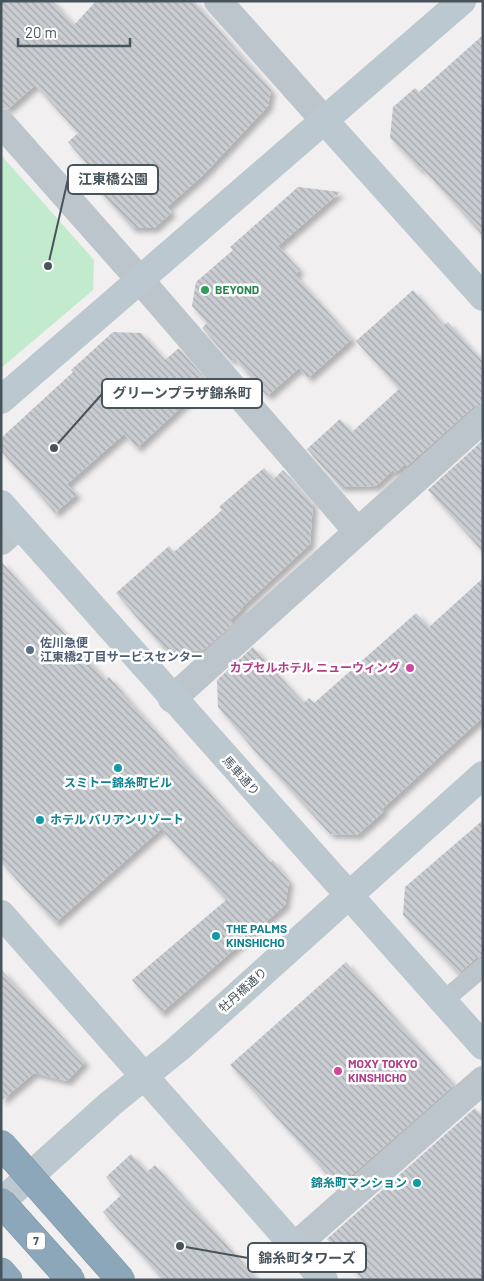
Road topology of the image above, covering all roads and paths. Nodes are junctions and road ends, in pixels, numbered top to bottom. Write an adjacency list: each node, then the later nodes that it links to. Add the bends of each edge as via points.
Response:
1 (218, 1): 3 (street)
2 (462, 1): 3 (street)
3 (324, 120): 5 (street); 6 (street)
4 (1, 123): 5 (street)
5 (140, 280): 7 (street); 10 (street)
6 (483, 297)
7 (1, 400)
8 (483, 419): 10 (street)
9 (1, 504): 11 (street, 馬車通り)
10 (357, 531): 12 (street)
11 (10, 533): 12 (street, 馬車通り)
12 (172, 699): 14 (street, 馬車通り)
13 (483, 775): 14 (street, 牡丹橋通り)
14 (348, 895): 17 (street, 馬車通り); 19 (street, 牡丹橋通り)
15 (1, 914): 19 (street)
16 (483, 967): 17 (lane)
17 (442, 1002): 18 (street, 馬車通り)
18 (483, 1046)
19 (146, 1075): 22 (street, 牡丹橋通り); 23 (street)
20 (483, 1080): 23 (street)
21 (1, 1144): 27 (highway, bridge)
22 (1, 1202): 26 (highway, 7, bridge)
23 (295, 1246): 28 (street)
24 (1, 1272): 25 (highway)
25 (8, 1280)
26 (71, 1280)
27 (121, 1280)
28 (324, 1280)

